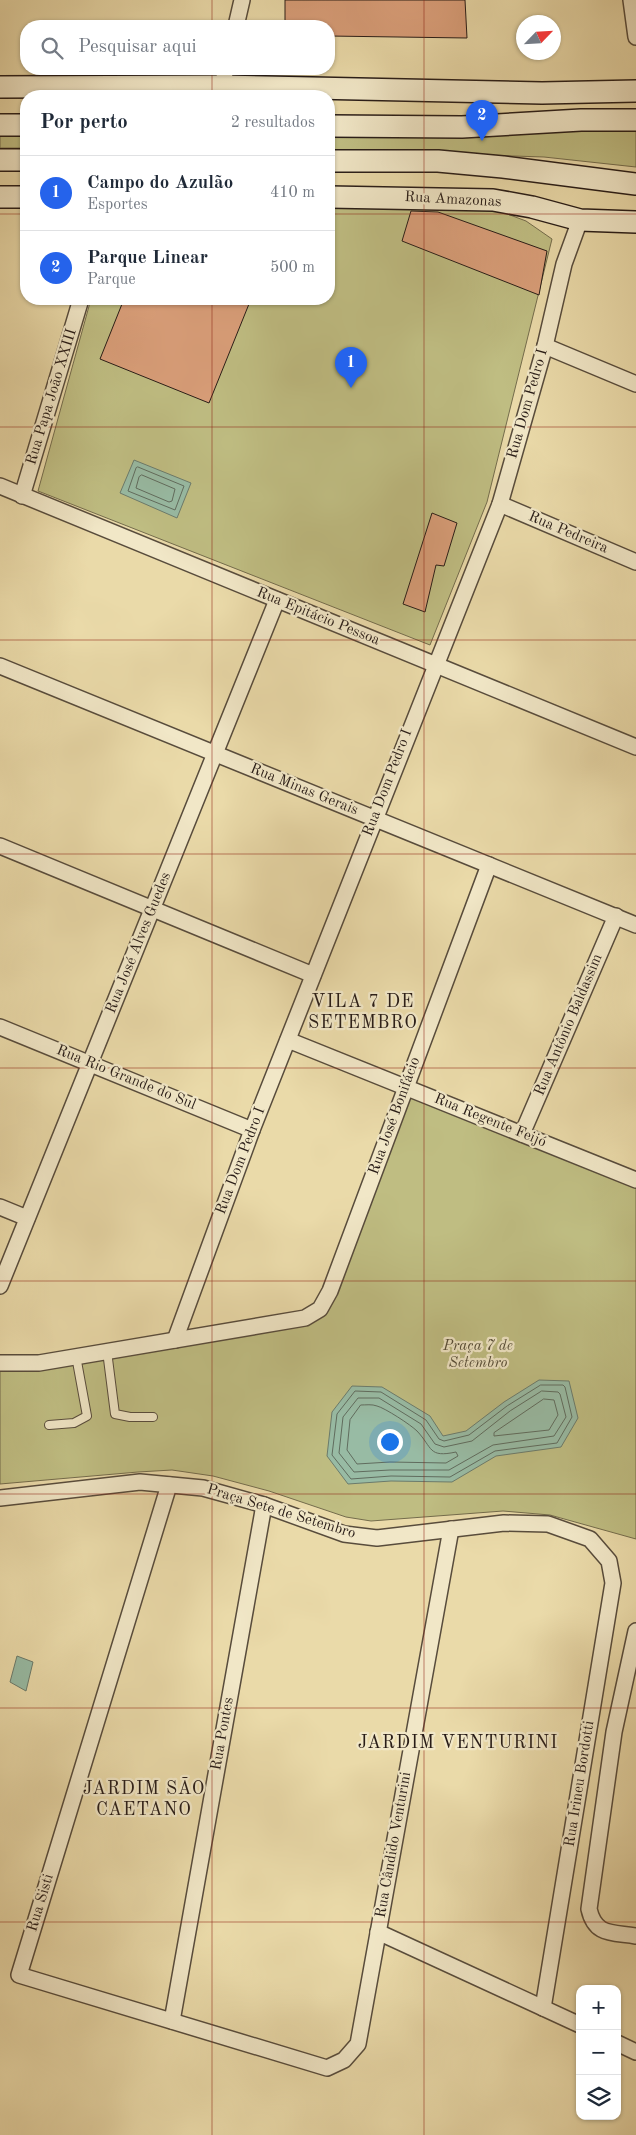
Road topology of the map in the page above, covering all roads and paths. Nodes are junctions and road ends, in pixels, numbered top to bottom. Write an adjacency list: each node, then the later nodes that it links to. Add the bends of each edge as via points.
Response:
1 (242, 0): 3 (street)
2 (631, 0): 4 (street)
3 (237, 20)
4 (636, 37)
5 (224, 78): 6 (street); 7 (street, via 542,93)
6 (0, 87)
7 (636, 91)
8 (636, 120): 11 (street, via 462,127)
9 (0, 124): 10 (street)
10 (20, 125)
11 (335, 126)
12 (0, 160): 13 (street)
13 (20, 160)
14 (335, 161): 15 (street, via 438,161)
15 (636, 184)
16 (20, 197): 18 (street)
17 (335, 197): 19 (street, Rua Amazonas, via 493,200)
18 (0, 198)
19 (580, 220): 20 (street, Rua Amazonas); 22 (street, Rua Dom Pedro I, via 564,264)
20 (636, 222)
21 (79, 305): 25 (street, Rua Papa João XXIII)
22 (545, 346): 23 (street); 26 (street, Rua Dom Pedro I)
23 (636, 384)
24 (0, 486): 25 (street, Rua Epitácio Pessoa)
25 (22, 496): 28 (street, Rua Epitácio Pessoa)
26 (500, 504): 27 (street, Rua Pedreira); 29 (street, Rua Dom Pedro I)
27 (636, 562)
28 (277, 600): 29 (street, Rua Epitácio Pessoa); 32 (street, Rua José Alves Guedes)
29 (435, 664): 31 (street, Rua Epitácio Pessoa); 33 (street, Rua Dom Pedro I)
30 (0, 666): 32 (street, Rua Minas Gerais)
31 (636, 747)
32 (215, 754): 33 (street, Rua Minas Gerais); 36 (street, Rua José Alves Guedes)
33 (374, 819): 35 (street, Rua Minas Gerais); 39 (street, Rua Dom Pedro I)
34 (0, 846): 36 (street)
35 (488, 865): 37 (street, Rua Minas Gerais); 43 (street, Rua José Bonifácio)
36 (152, 909): 39 (street); 42 (street, Rua José Alves Guedes)
37 (616, 916): 38 (street, Rua Minas Gerais); 45 (street, Rua Antônio Baldassim)
38 (636, 925)
39 (313, 975): 41 (street, Rua Dom Pedro I)
40 (0, 1026): 42 (street, Rua Rio Grande do Sul)
41 (288, 1040): 43 (street, Rua Regente Feijó); 44 (street, Rua Dom Pedro I)
42 (90, 1064): 44 (street, Rua Rio Grande do Sul); 48 (street, Rua José Alves Guedes)
43 (406, 1087): 45 (street, Rua Regente Feijó); 50 (street, Rua José Bonifácio, via 330,1291 320,1309 305,1318)
44 (252, 1130): 50 (street, Rua Dom Pedro I)
45 (522, 1134): 46 (street, Rua Regente Feijó)
46 (636, 1180)
47 (0, 1207): 48 (street)
48 (27, 1218): 49 (street, Rua José Alves Guedes)
49 (0, 1286)
50 (175, 1340): 51 (street)
51 (107, 1351): 52 (street); 54 (lane, via 115,1414)
52 (76, 1356): 53 (street, via 39,1363); 55 (lane, via 87,1416 74,1424)
53 (0, 1362)
54 (153, 1416)
55 (50, 1425)
56 (169, 1485): 57 (street, Praça Sete de Setembro, via 140,1482); 58 (street, Praça Sete de Setembro, via 204,1488); 65 (street, Rua Sisti, via 19,1975)
57 (0, 1498)
58 (264, 1505): 59 (street, Praça Sete de Setembro, via 349,1535 377,1538); 65 (street, Rua Pontes)
59 (451, 1529): 60 (street, Praça Sete de Setembro, via 504,1523 548,1524 590,1539); 62 (street, Rua Cândido Venturini)
60 (609, 1561): 64 (street, Rua Irineu Bordotti, via 613,1583)
61 (636, 1631): 63 (street, via 614,1732 589,1909 592,1921 600,1930)
62 (378, 1932): 64 (street); 67 (street, Rua Cândido Venturini)
63 (636, 1936)
64 (543, 2008): 66 (street)
65 (172, 2021): 67 (street, Rua Sisti, via 327,2068 344,2060)
66 (576, 2023)
67 (358, 2044)
68 (621, 2045): 69 (street)
69 (636, 2052)

